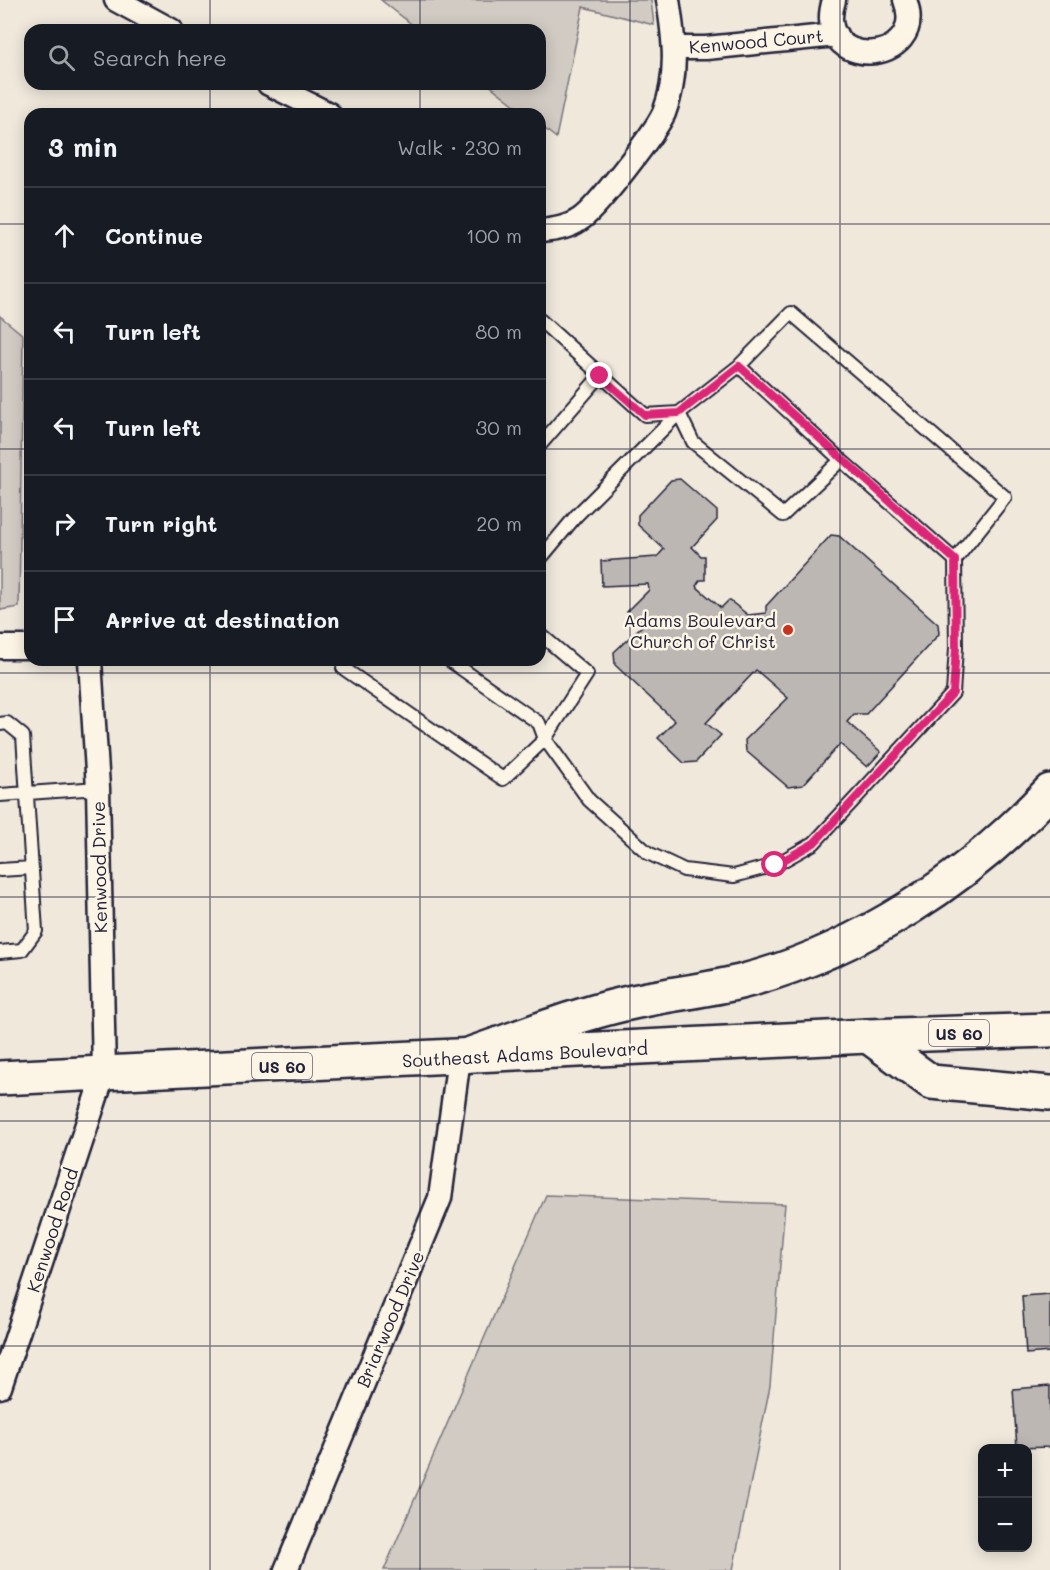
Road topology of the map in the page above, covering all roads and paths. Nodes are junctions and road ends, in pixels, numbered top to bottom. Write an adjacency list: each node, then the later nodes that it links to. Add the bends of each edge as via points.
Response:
1 (116, 0): 5 (street)
2 (668, 0): 7 (street)
3 (834, 0): 6 (street, Kenwood Court, via 831,23)
4 (904, 0): 6 (street, Kenwood Court, via 906,27 892,47 880,53 855,51)
5 (160, 24)
6 (836, 35): 7 (street, Kenwood Court)
7 (676, 48): 10 (street, via 663,114 632,159 580,220)
8 (281, 90): 9 (street)
9 (317, 108)
10 (546, 231)
11 (546, 326): 13 (lane)
12 (739, 366): 14 (lane); 16 (lane); 18 (lane, via 791,314 1005,497)
13 (600, 376): 14 (lane, via 645,415); 15 (lane)
14 (679, 413): 16 (lane, via 693,442 783,515); 17 (lane, via 576,516)
15 (546, 438)
16 (841, 460): 18 (lane)
17 (546, 552)
18 (955, 560): 26 (lane, via 953,693 814,843 775,865 734,876 684,870 648,853 589,800)
19 (546, 639): 26 (lane, via 586,674)
20 (0, 647): 21 (street)
21 (24, 647)
22 (90, 666): 27 (street, Kenwood Drive)
23 (344, 666): 26 (lane, via 504,779)
24 (458, 666): 26 (lane, via 539,723)
25 (0, 724): 29 (lane, via 7,723 23,736)
26 (545, 739)
27 (98, 788): 29 (lane); 37 (street, Kenwood Drive)
28 (1050, 791): 36 (main road, via 999,840 903,912 802,962 741,981 623,1004)
29 (27, 793): 30 (lane); 31 (lane)
30 (0, 795)
31 (32, 868): 32 (lane); 33 (lane, via 36,931 22,951)
32 (0, 870)
33 (0, 952)
34 (1050, 1030): 35 (main road, Southeast Adams Boulevard / US 60)
35 (868, 1036): 36 (main road, Southeast Adams Boulevard / US 60); 39 (main road, via 931,1082)
36 (459, 1058): 37 (main road, Southeast Adams Boulevard / US 60); 41 (street, Briarwood Drive, via 440,1198)
37 (104, 1073): 38 (main road, Southeast Adams Boulevard / US 60); 40 (street, Kenwood Road)
38 (0, 1078)
39 (1050, 1093)
40 (0, 1387)
41 (285, 1570)

